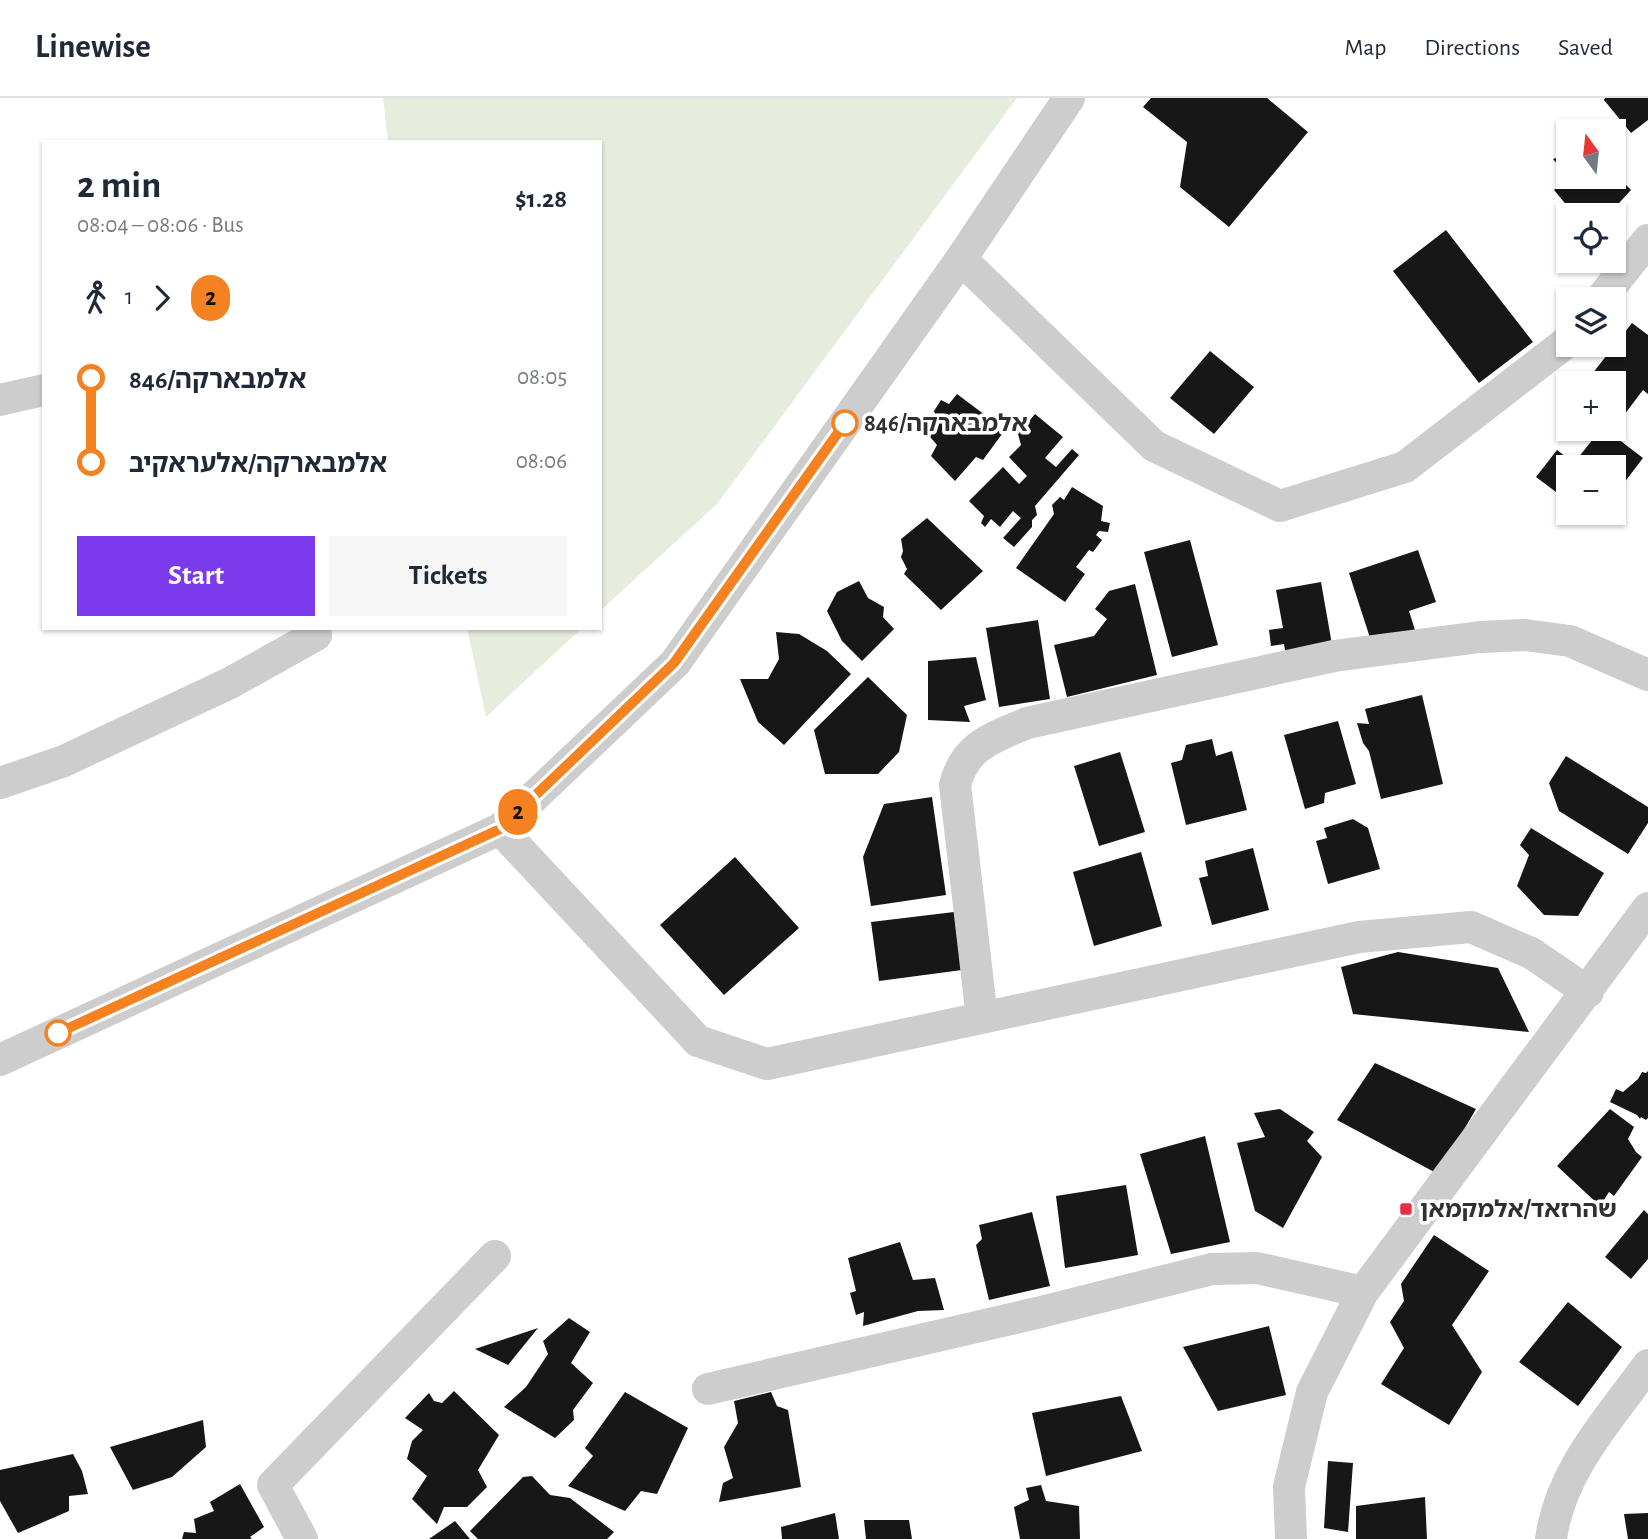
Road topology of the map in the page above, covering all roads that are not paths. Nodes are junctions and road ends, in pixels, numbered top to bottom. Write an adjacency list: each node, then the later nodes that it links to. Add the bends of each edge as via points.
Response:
1 (1069, 98): 3 (street)
2 (1648, 240): 4 (street)
3 (961, 259): 5 (street, via 1154,446 1280,506 1405,467); 11 (street, via 674,663)
4 (1611, 287)
5 (1556, 350)
6 (42, 390): 7 (street)
7 (0, 400)
8 (316, 635): 10 (street, via 230,683 64,761)
9 (1648, 675): 14 (street, via 1570,641 1525,635 1480,637 1334,656 1027,723 993,738 971,752 959,767 955,785)
10 (0, 783)
11 (500, 829): 14 (street, via 698,1041 766,1065); 15 (street)
12 (1648, 908): 13 (street)
13 (1588, 992): 14 (street, via 1531,953 1471,928 1359,937); 17 (street)
14 (982, 1018)
15 (0, 1060)
16 (495, 1256): 20 (street, via 273,1485)
17 (1363, 1292): 19 (street, via 1257,1268 1212,1269); 21 (street, via 1312,1392 1289,1487)
18 (1648, 1365): 22 (street, via 1564,1487)
19 (708, 1390)
20 (302, 1539)
21 (1291, 1539)
22 (1551, 1539)

